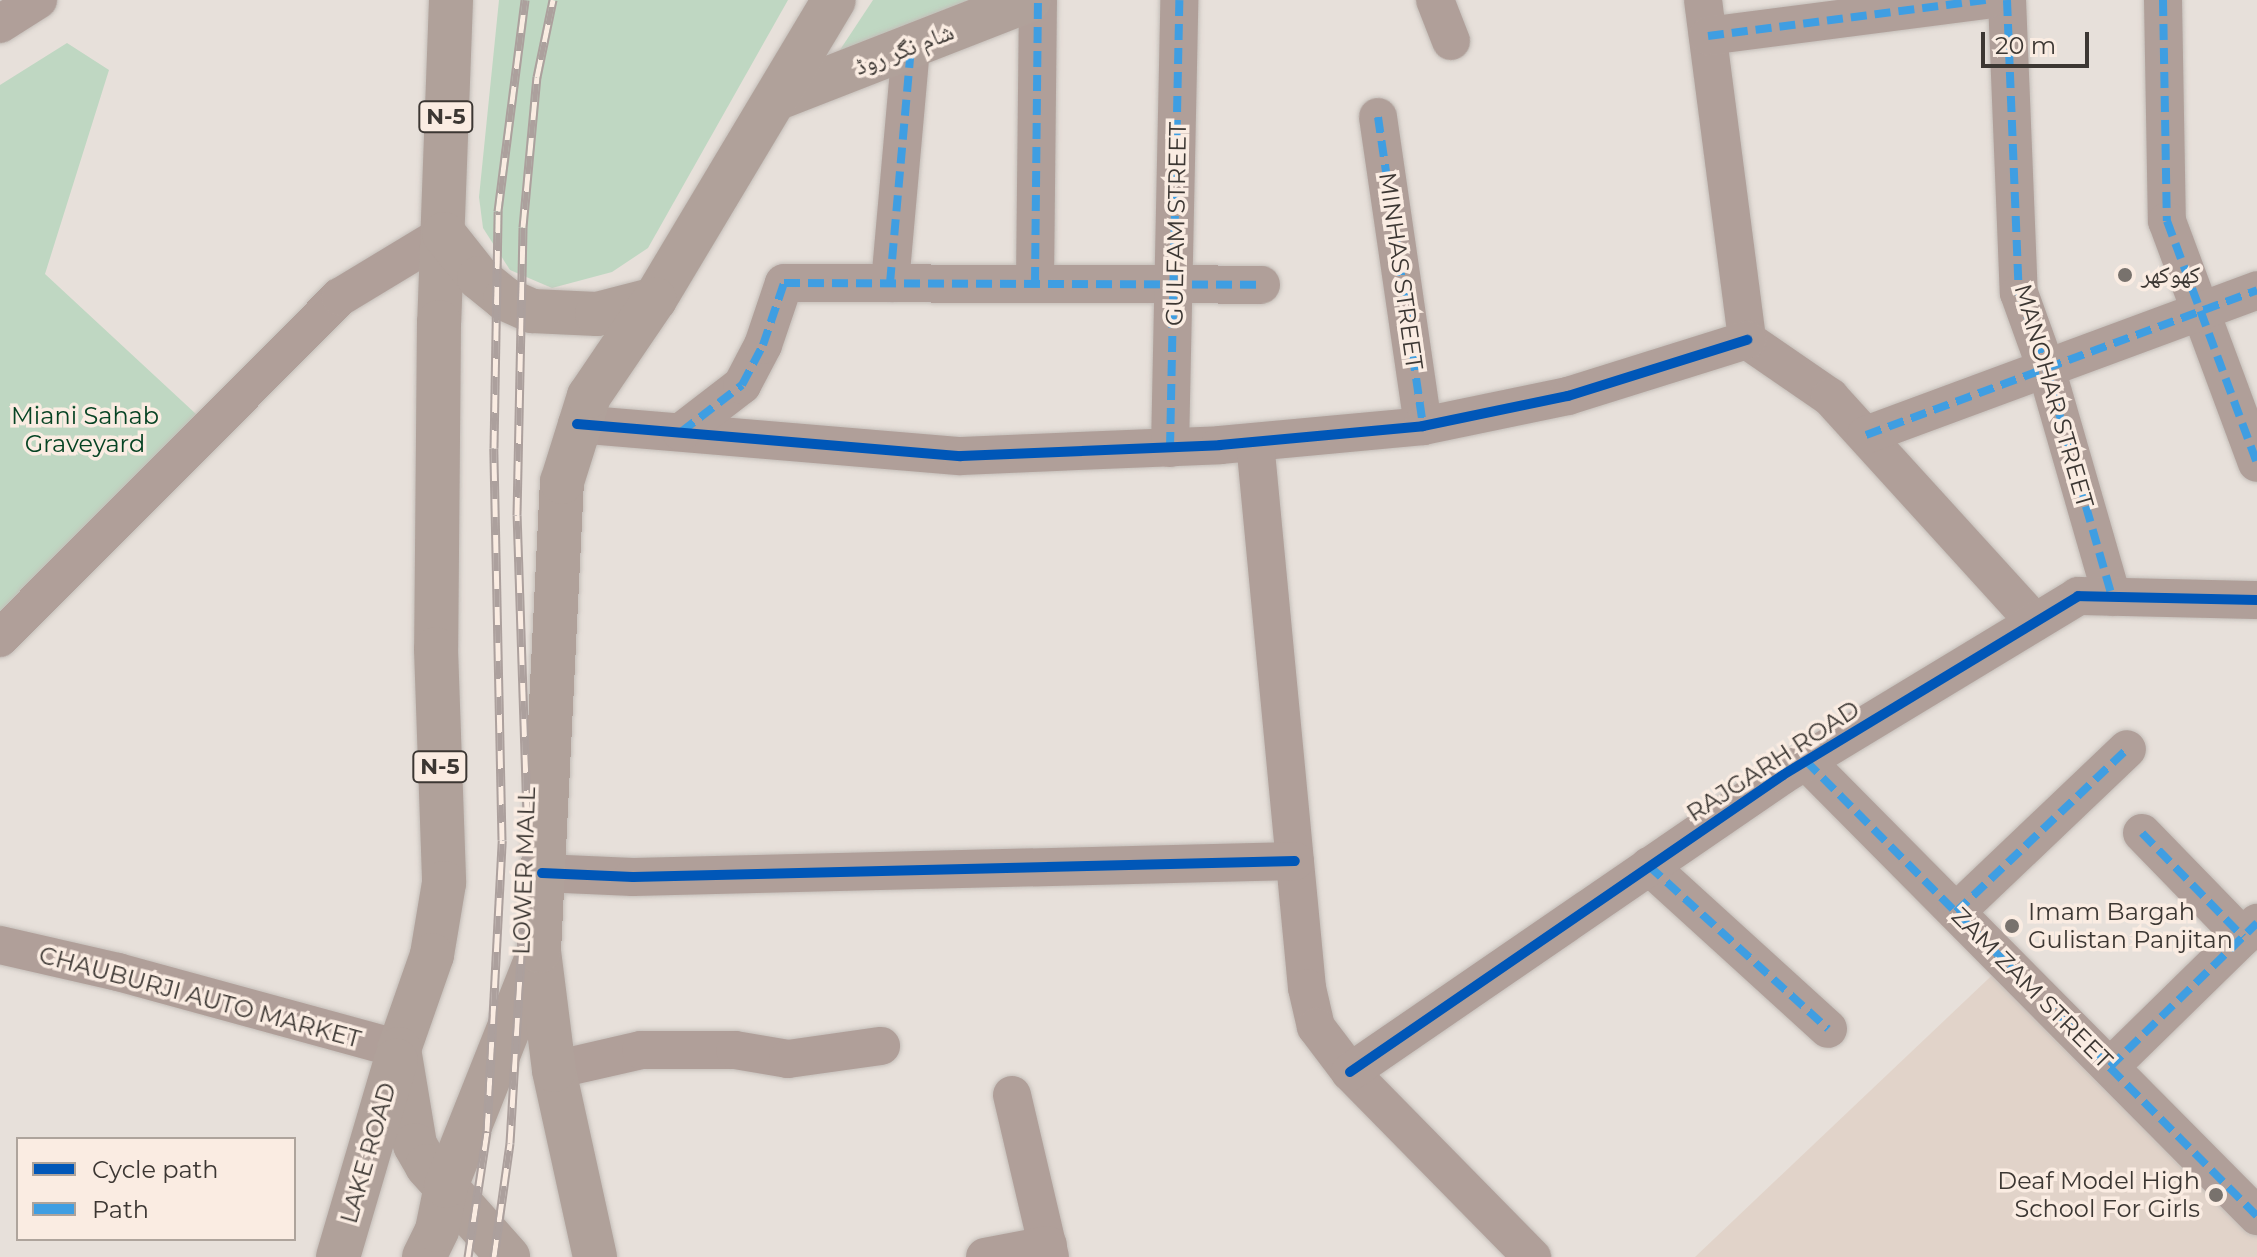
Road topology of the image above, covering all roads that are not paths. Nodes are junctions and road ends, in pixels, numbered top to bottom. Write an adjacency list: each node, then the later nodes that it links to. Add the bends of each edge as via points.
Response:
1 (38, 0): 12 (street)
2 (451, 0): 17 (main road, N-5)
3 (834, 0): 15 (main road, LOWER MALL)
4 (1029, 0): 14 (main road, شام نگر روڈ)
5 (1038, 0): 19 (street)
6 (1179, 0): 20 (street, GULFAM STREET)
7 (1435, 0): 13 (street)
8 (1987, 0): 11 (street)
9 (2007, 0): 26 (street, MANOHAR STREET, via 2019,293)
10 (2163, 0): 24 (street, via 2167,221)
11 (1706, 18): 25 (street)
12 (0, 24)
13 (1451, 41)
14 (911, 47): 15 (main road, شام نگر روڈ); 18 (street)
15 (778, 98): 23 (main road, LOWER MALL)
16 (1378, 117): 28 (street, MINHAS STREET)
17 (444, 234): 23 (main road, via 479,278 505,299 532,311 597,314); 37 (street, via 340,297); 50 (main road, N-5, via 436,649 444,883 432,955)
18 (890, 283): 19 (street); 29 (street, via 784,283 763,345 742,385)
19 (1035, 283): 20 (street)
20 (1174, 283): 21 (street); 32 (street, GULFAM STREET)
21 (1261, 285)
22 (2257, 290): 24 (street)
23 (655, 299): 27 (main road, LOWER MALL, via 589,396)
24 (2204, 310): 26 (street); 33 (street)
25 (1747, 340): 28 (street, via 1568,396); 30 (street, via 1830,397)
26 (2046, 368): 30 (street); 34 (street, MANOHAR STREET)
27 (577, 424): 29 (street); 43 (main road, LOWER MALL, via 562,482)
28 (1423, 426): 31 (street)
29 (681, 432): 32 (street, via 961,456)
30 (1866, 435): 36 (street)
31 (1255, 442): 32 (street); 41 (street)
32 (1170, 448)
33 (2257, 463)
34 (2112, 597): 35 (street, RAJGARH ROAD); 36 (street, RAJGARH ROAD, via 2078,596)
35 (2257, 600)
36 (2035, 622): 39 (street, RAJGARH ROAD)
37 (0, 638)
38 (2127, 749): 44 (street)
39 (1806, 761): 42 (street, RAJGARH ROAD); 44 (street, ZAM ZAM STREET)
40 (2142, 833): 45 (street)
41 (1295, 861): 43 (street, via 633,877); 53 (street, via 1307,988 1316,1027)
42 (1649, 866): 48 (street); 53 (street, RAJGARH ROAD)
43 (542, 873): 47 (main road, LOWER MALL)
44 (1956, 912): 51 (street, ZAM ZAM STREET)
45 (2250, 930): 51 (street)
46 (0, 945): 50 (street, CHAUBURJI AUTO MARKET)
47 (539, 951): 52 (main road, LOWER MALL); 55 (main road)
48 (1828, 1029)
49 (881, 1046): 52 (street, via 788,1059 735,1050 641,1050)
50 (399, 1049): 55 (main road, N-5, via 415,1145); 58 (main road, LAKE ROAD)
51 (2110, 1067): 56 (street, ZAM ZAM STREET)
52 (554, 1070): 61 (main road, LOWER MALL)
53 (1350, 1072): 63 (street)
54 (1012, 1095): 57 (street)
55 (446, 1186): 59 (main road, via 437,1230); 60 (main road, N-5)
56 (2257, 1216)
57 (1049, 1251): 62 (street)
58 (338, 1257)
59 (424, 1257)
60 (508, 1257)
61 (595, 1257)
62 (985, 1257)
63 (1532, 1257)

